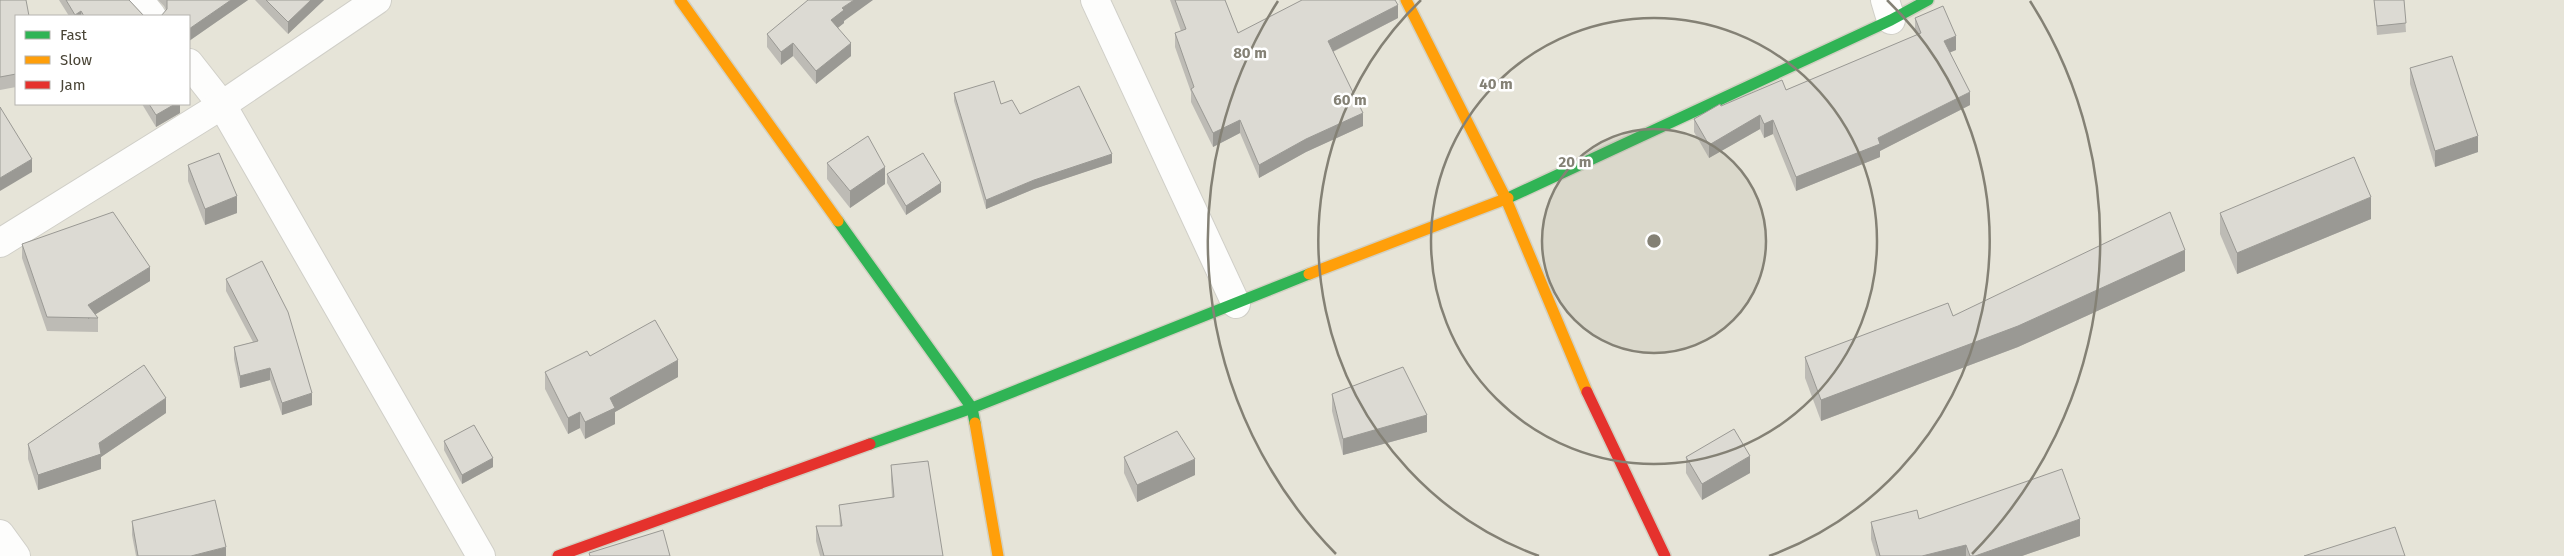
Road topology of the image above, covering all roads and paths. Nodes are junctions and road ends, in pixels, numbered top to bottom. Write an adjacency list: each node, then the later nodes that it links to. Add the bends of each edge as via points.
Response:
1 (139, 0): 8 (street)
2 (377, 0): 10 (street)
3 (680, 0): 14 (main road)
4 (1095, 0): 13 (street)
5 (1406, 0): 11 (main road)
6 (1928, 0): 7 (main road)
7 (1888, 10): 11 (main road)
8 (151, 15)
9 (190, 64): 10 (street)
10 (222, 105): 12 (street); 17 (street)
11 (1506, 199): 13 (main road); 20 (main road, via 1601,424)
12 (0, 243)
13 (1236, 304): 14 (main road)
14 (972, 408): 18 (main road); 19 (main road)
15 (0, 534): 16 (street)
16 (16, 556)
17 (481, 556)
18 (558, 556)
19 (998, 556)
20 (1665, 556)

